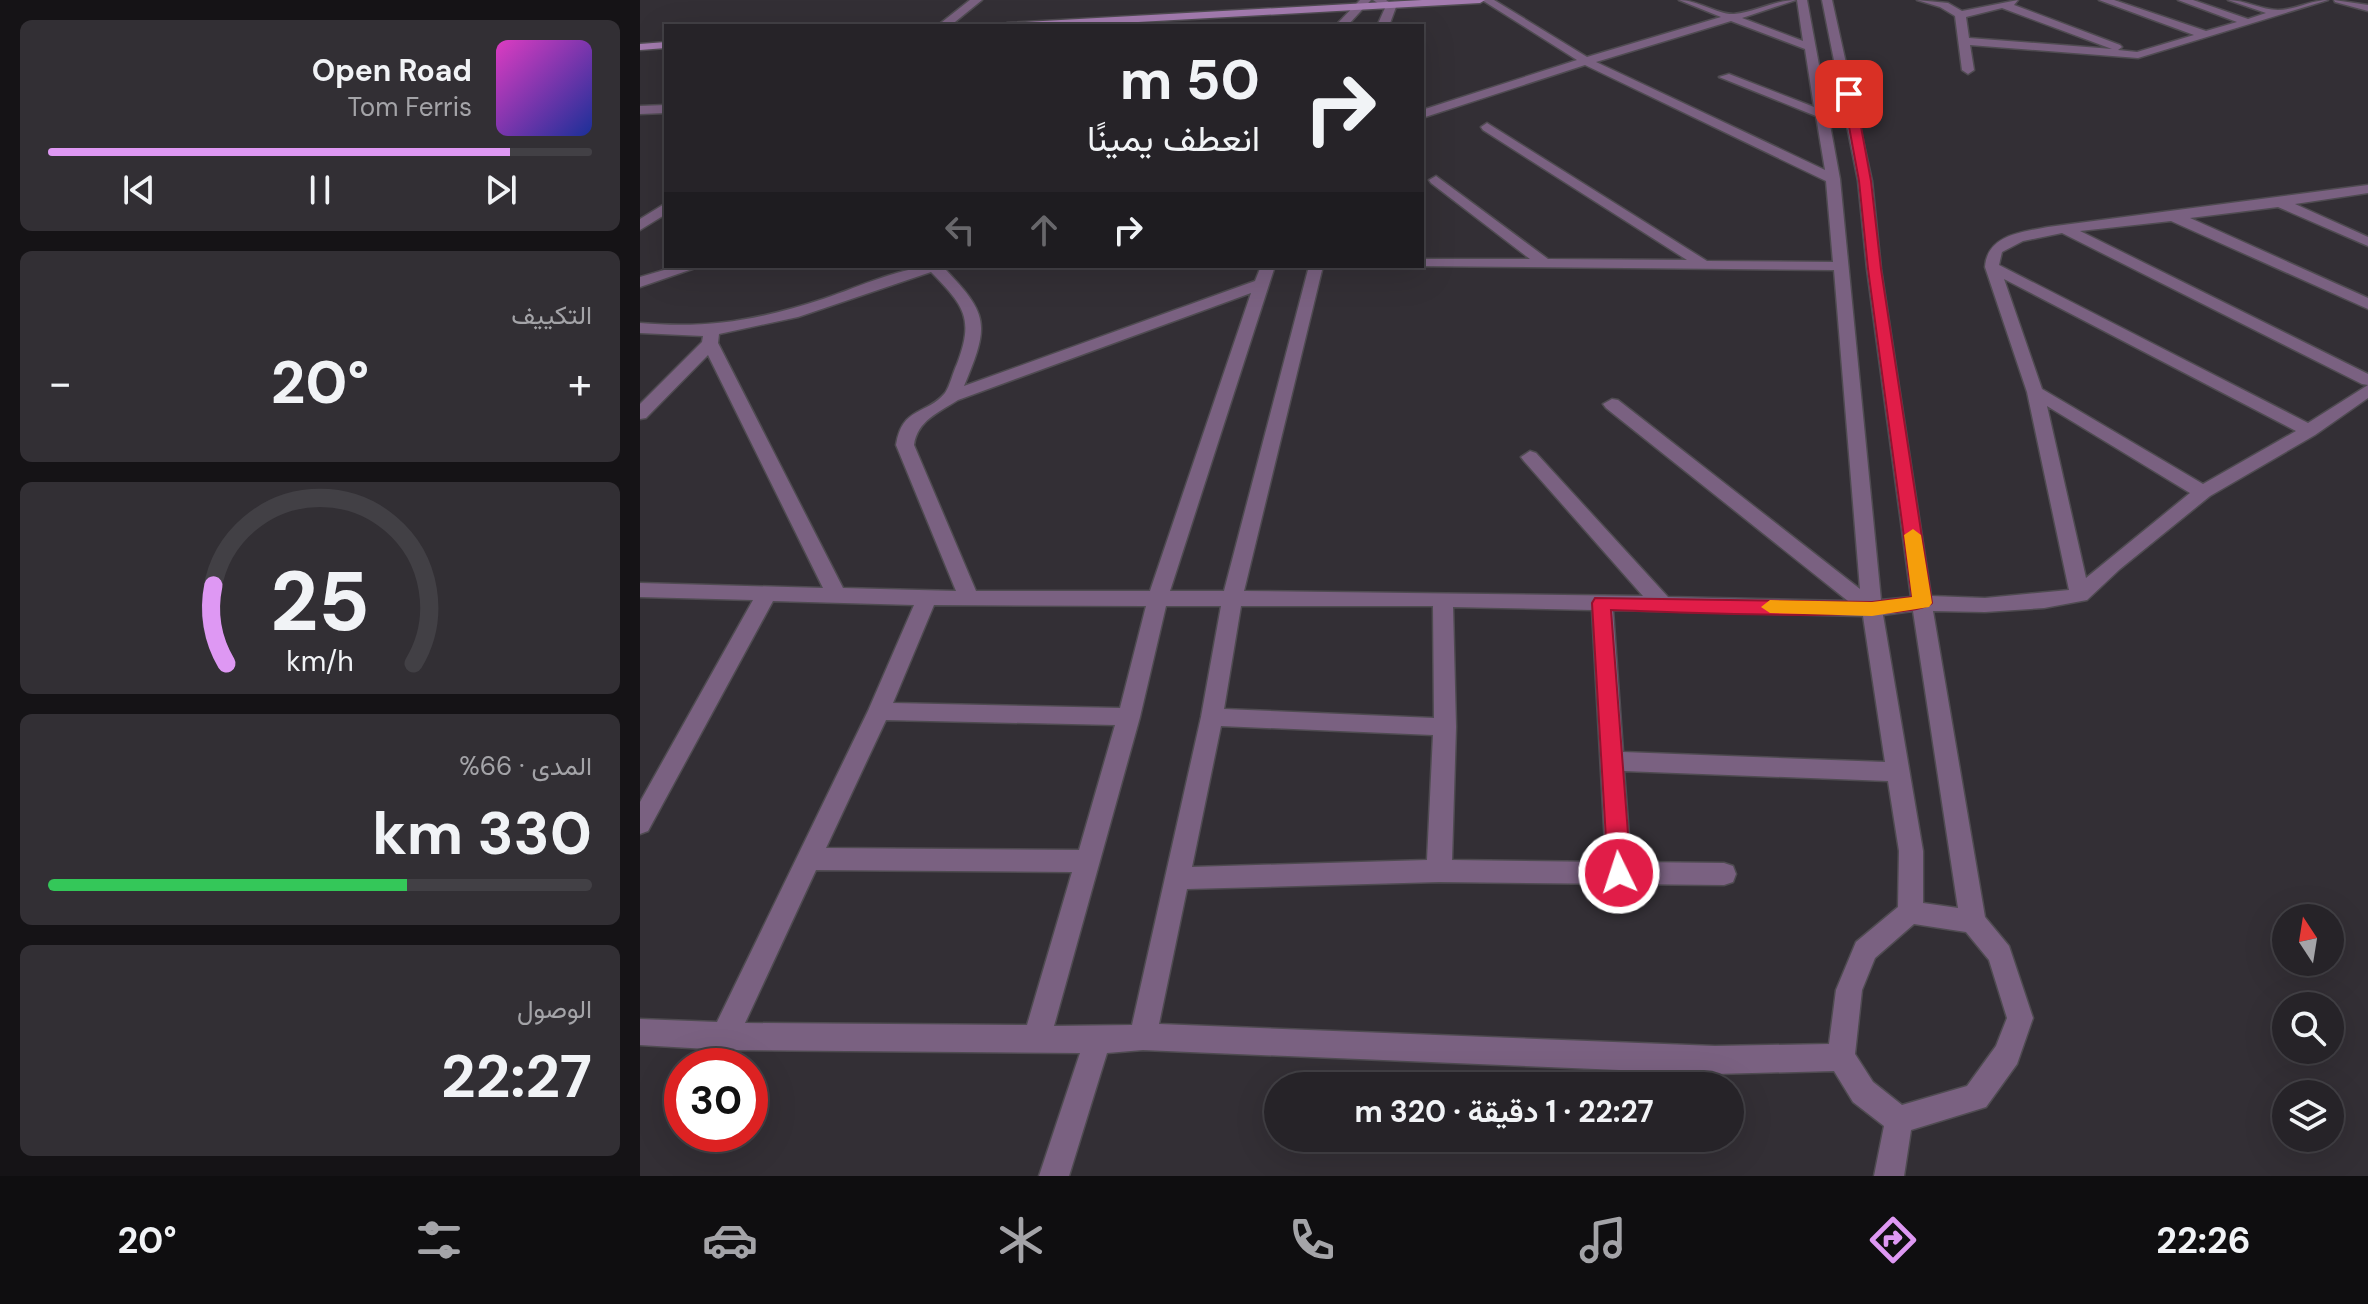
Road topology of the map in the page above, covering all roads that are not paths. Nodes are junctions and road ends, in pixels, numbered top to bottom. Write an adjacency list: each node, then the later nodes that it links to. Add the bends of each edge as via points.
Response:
1 (977, 0): 24 (street)
2 (1378, 0): 18 (street)
3 (1480, 0): 18 (main road)
4 (1487, 0): 34 (street)
5 (1684, 0): 22 (street)
6 (1791, 0): 22 (street)
7 (1802, 0): 32 (street)
8 (1827, 0): 84 (street, via 1865,181)
9 (1922, 0): 21 (street)
10 (2020, 0): 17 (street)
11 (2104, 0): 28 (street)
12 (2183, 0): 23 (street)
13 (2233, 0): 20 (street)
14 (2323, 0): 20 (street)
15 (2339, 0): 19 (street)
16 (1362, 4): 18 (main road); 25 (main road); 26 (street)
17 (2004, 5): 21 (street); 33 (street)
18 (1391, 7): 27 (street)
19 (2368, 8)
20 (2276, 13): 23 (street)
21 (1960, 15): 29 (street)
22 (1725, 18): 32 (street); 34 (street)
23 (2250, 23): 28 (street)
24 (946, 24)
25 (1039, 24)
26 (1343, 24)
27 (1384, 24)
28 (2206, 35): 33 (street)
29 (1966, 41): 33 (street); 35 (street)
30 (664, 45): 31 (main road)
31 (640, 47)
32 (1812, 48): 40 (street)
33 (2138, 55)
34 (1586, 61): 39 (street); 42 (street)
35 (1968, 70)
36 (1725, 77): 40 (street)
37 (664, 109): 38 (street)
38 (640, 110)
39 (1424, 113)
40 (1824, 115): 42 (street)
41 (1487, 127): 53 (street)
42 (1833, 179): 54 (street)
43 (1436, 180): 52 (street)
44 (2368, 189): 45 (street)
45 (2281, 203): 47 (street); 50 (street)
46 (664, 208): 48 (street)
47 (2173, 216): 49 (street); 62 (street)
48 (640, 226)
49 (2065, 229): 55 (street, via 2007,242 1992,255); 65 (street)
50 (2368, 242)
51 (1424, 263): 52 (street)
52 (1545, 264): 53 (street)
53 (1704, 265): 54 (street)
54 (1839, 266): 86 (street)
55 (1992, 267): 67 (street); 71 (street)
56 (687, 268): 61 (street)
57 (928, 268): 64 (street)
58 (936, 268): 68 (street, via 974,318)
59 (1315, 268): 81 (street)
60 (1265, 275): 68 (street); 82 (street)
61 (640, 282)
62 (2368, 304)
63 (640, 328): 64 (street)
64 (711, 337): 70 (street); 77 (street)
65 (2368, 380)
66 (2368, 390): 71 (street)
67 (2035, 392): 73 (street); 76 (street)
68 (952, 396): 79 (street, via 907,430 905,445)
69 (1612, 404): 86 (street)
70 (640, 414)
71 (2309, 431): 73 (street)
72 (1530, 457): 85 (street)
73 (2203, 492): 76 (street)
74 (640, 590): 75 (street)
75 (766, 595): 77 (street); 93 (street)
76 (2080, 595): 84 (street, via 1985,605)
77 (837, 596): 78 (street)
78 (927, 598): 79 (street); 87 (street)
79 (969, 598): 82 (street)
80 (1443, 599): 81 (street); 83 (street); 90 (street)
81 (1232, 600): 82 (street); 89 (street)
82 (1157, 601): 88 (street)
83 (1602, 603): 85 (street); 91 (street)
84 (1922, 603): 86 (street); 101 (street)
85 (1663, 605): 86 (street)
86 (1872, 609): 92 (street)
87 (879, 711): 88 (street); 94 (street)
88 (1129, 717): 95 (street)
89 (1212, 717): 90 (street); 99 (street)
90 (1445, 727): 96 (street)
91 (1612, 761): 92 (street); 97 (street)
92 (1896, 772): 100 (street, via 1911,851)
93 (640, 824)
94 (809, 859): 95 (street); 103 (street)
95 (1088, 861): 104 (street)
96 (1439, 871): 97 (street); 99 (street)
97 (1619, 873): 98 (street)
98 (1724, 874)
99 (1177, 878): 105 (street)
100 (1910, 912): 101 (street); 107 (street, via 1865,950 1849,990)
101 (1973, 922): 108 (street, via 2000,954 2020,1018 2007,1054 1976,1097)
102 (640, 1032): 103 (street)
103 (724, 1037): 104 (street)
104 (1037, 1037): 106 (street)
105 (1143, 1037): 106 (street); 107 (street, via 1715,1060)
106 (1097, 1043): 109 (street)
107 (1841, 1057): 108 (street, via 1863,1092)
108 (1899, 1120): 110 (street)
109 (1054, 1176)
110 (1889, 1176)

